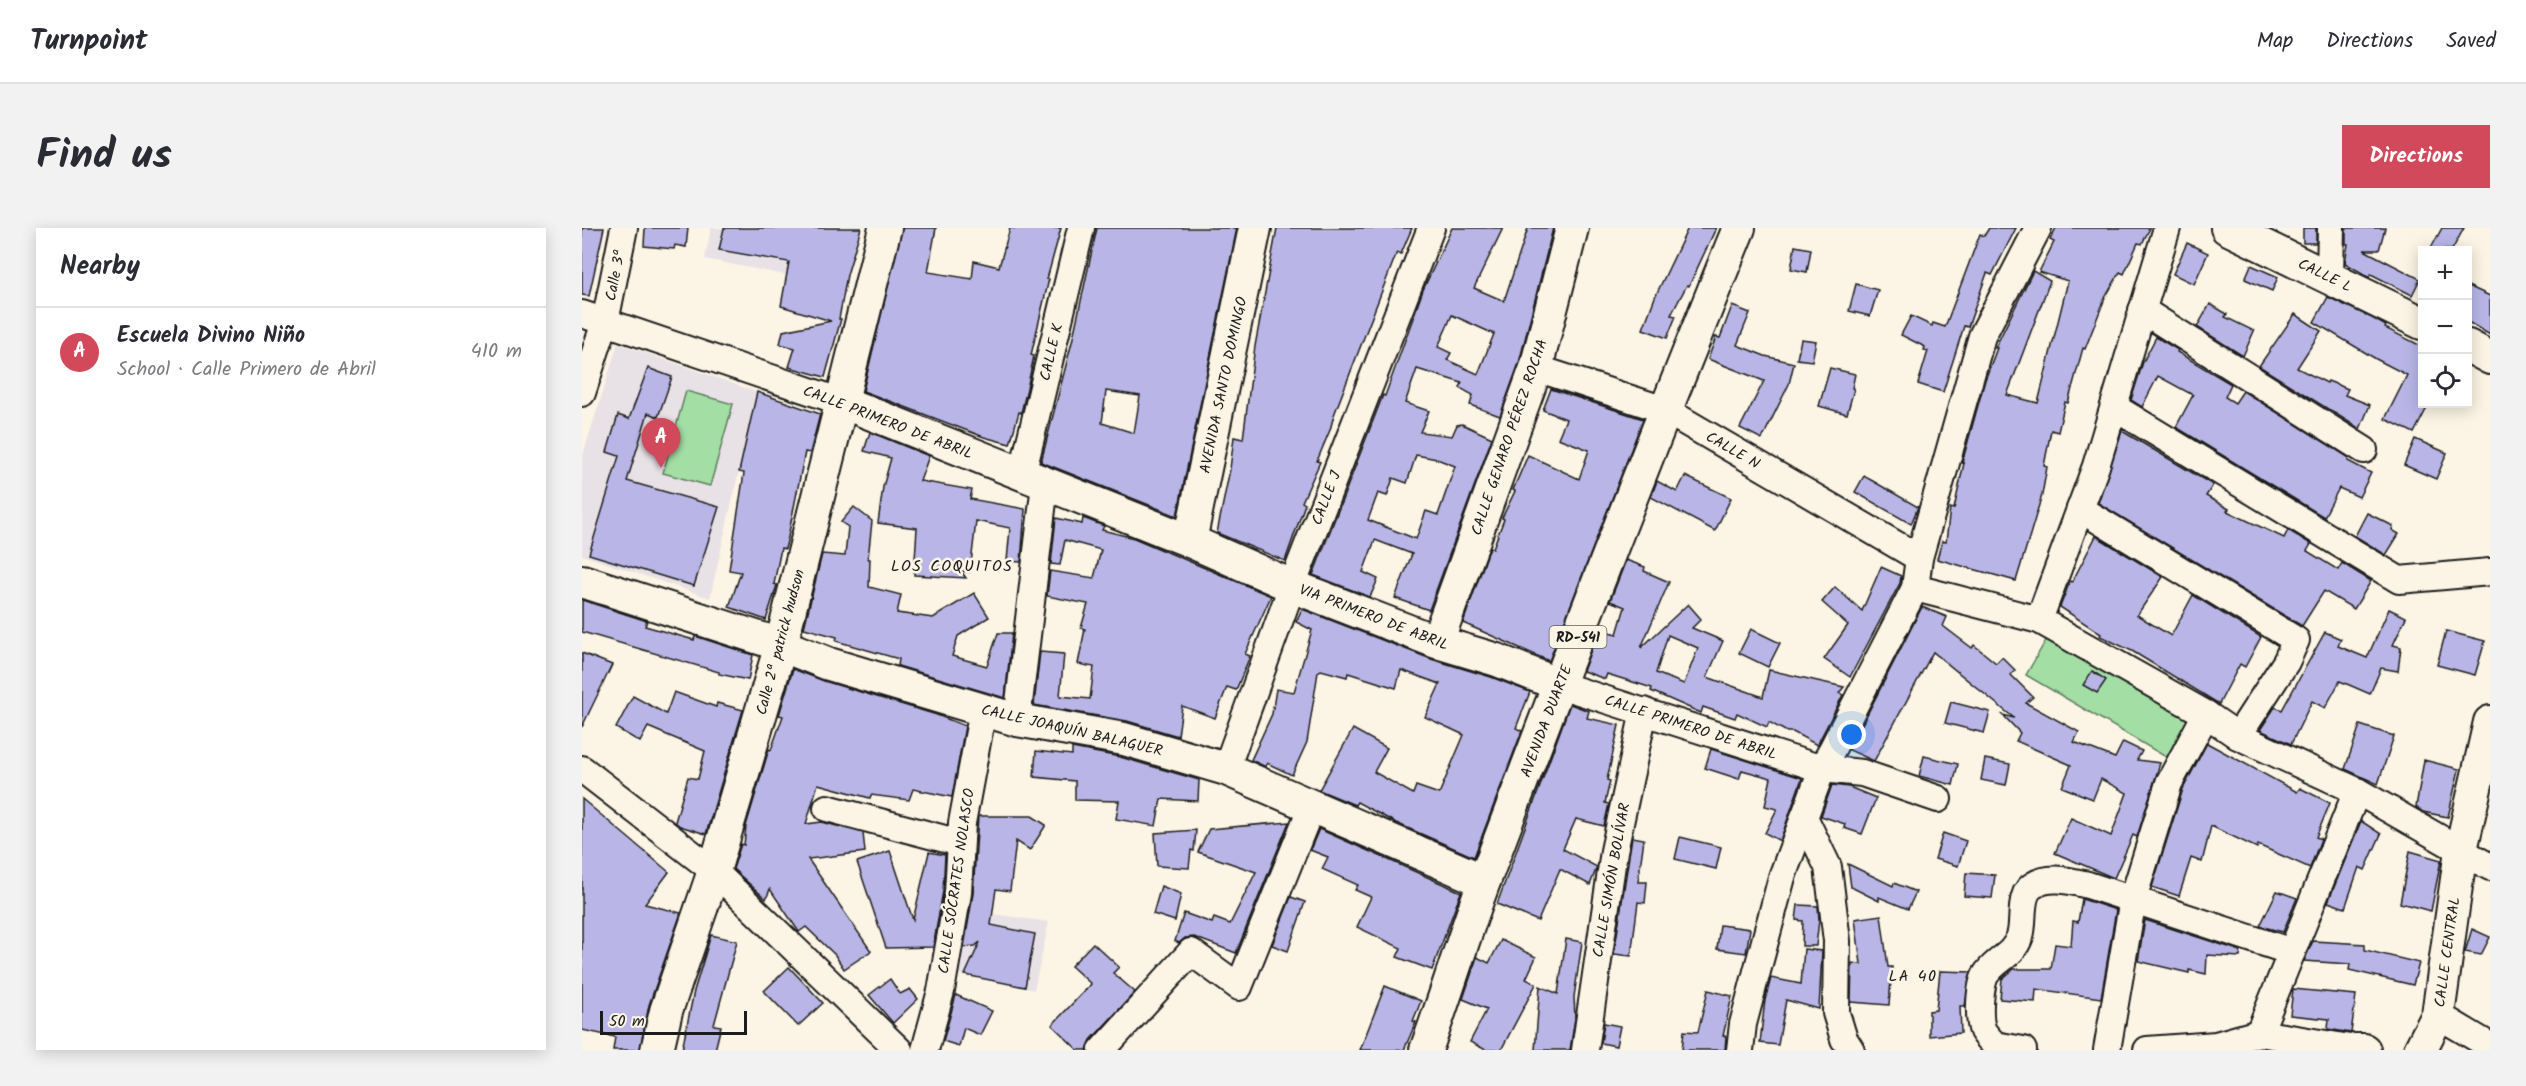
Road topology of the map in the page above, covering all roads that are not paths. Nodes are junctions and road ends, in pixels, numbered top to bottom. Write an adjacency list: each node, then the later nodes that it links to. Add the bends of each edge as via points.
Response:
1 (624, 228): 14 (street, Calle 3ª)
2 (885, 228): 20 (main road, Calle 2ª patrick hudson)
3 (1081, 228): 24 (street, CALLE K)
4 (1255, 228): 26 (main road, AVENIDA SANTO DOMINGO)
5 (1431, 228): 30 (street, CALLE J)
6 (1572, 228): 18 (main road, CALLE GENARO PÉREZ ROCHA)
7 (1739, 228): 22 (main road, AVENIDA DUARTE / RD-541)
8 (2038, 228): 27 (street, via 1982,336)
9 (2167, 228): 13 (street)
10 (2227, 228): 12 (main road, CALLE L)
11 (2331, 228): 12 (street)
12 (2330, 276): 15 (main road, CALLE L)
13 (2142, 310): 21 (street); 23 (street)
14 (594, 318): 19 (street, Calle 3ª); 20 (street, CALLE PRIMERO DE ABRIL)
15 (2418, 321)
16 (2472, 348): 17 (main road)
17 (2490, 358)
18 (1536, 368): 22 (street, CALLE N); 33 (main road, CALLE GENARO PÉREZ ROCHA)
19 (582, 393)
20 (842, 402): 24 (main road, CALLE PRIMERO DE ABRIL); 34 (main road, Calle 2ª patrick hudson)
21 (2114, 407): 25 (street); 28 (street, via 2399,580)
22 (1665, 410): 27 (street, CALLE N); 35 (main road, AVENIDA DUARTE / RD-541)
23 (2364, 450)
24 (1033, 480): 26 (main road, CALLE PRIMERO DE ABRIL); 39 (street, CALLE K)
25 (2080, 509): 32 (street); 41 (street, via 2296,640)
26 (1190, 541): 30 (main road, VIA PRIMERO DE ABRIL)
27 (1919, 558): 31 (street)
28 (2490, 572)
29 (582, 581): 34 (main road, CALLE JOAQUÍN BALAGUER)
30 (1292, 586): 33 (main road, VIA PRIMERO DE ABRIL); 44 (street, CALLE J)
31 (1915, 588): 32 (street); 43 (street)
32 (2039, 620): 38 (street)
33 (1437, 642): 35 (main road, VIA PRIMERO DE ABRIL)
34 (781, 645): 36 (main road, CALLE JOAQUÍN BALAGUER, via 829,664); 53 (main road, Calle 2ª patrick hudson)
35 (1560, 685): 37 (street, CALLE PRIMERO DE ABRIL); 54 (main road, AVENIDA DUARTE / RD-541)
36 (983, 710): 39 (main road, CALLE JOAQUÍN BALAGUER); 50 (street, CALLE SÓCRATES NOLASCO)
37 (1644, 711): 43 (street, CALLE PRIMERO DE ABRIL); 65 (street, CALLE SIMÓN BOLÍVAR, via 1614,851)
38 (2206, 714): 41 (street); 55 (street, via 2169,783)
39 (1017, 720): 44 (main road, CALLE JOAQUÍN BALAGUER, via 1124,739)
40 (2490, 722): 51 (main road, CALLE CENTRAL)
41 (2238, 736): 45 (street)
42 (582, 769): 53 (street)
43 (1822, 769): 46 (street, CALLE PRIMERO DE ABRIL, via 1862,773); 49 (street)
44 (1226, 770): 48 (main road, CALLE JOAQUÍN BALAGUER)
45 (2357, 791): 51 (street); 56 (street)
46 (1938, 799)
47 (827, 808): 50 (street)
48 (1311, 808): 54 (main road, CALLE JOAQUÍN BALAGUER); 63 (street, via 1239,987 1191,952)
49 (1804, 817): 66 (street, via 1782,877 1743,1024); 67 (street, via 1828,867 1837,941 1836,1013)
50 (960, 843): 62 (street, CALLE SÓCRATES NOLASCO, via 958,893 941,991)
51 (2461, 850): 52 (street); 57 (main road, CALLE CENTRAL)
52 (2490, 867)
53 (714, 871): 60 (main road, Calle 2ª patrick hudson, via 666,1011); 61 (street)
54 (1484, 881): 64 (main road, AVENIDA DUARTE / RD-541)
55 (2133, 899): 56 (street); 68 (street, via 2063,880 2032,885 2025,896 2020,936 2010,955 1986,973 1980,990 1982,1030 1995,1045); 69 (street)
56 (2292, 952): 58 (street)
57 (2438, 1015): 59 (street); 72 (main road, CALLE CENTRAL)
58 (2259, 1033): 70 (street, via 2216,1045); 71 (street)
59 (2490, 1046)
60 (657, 1050)
61 (899, 1050)
62 (925, 1050)
63 (1102, 1050)
64 (1426, 1050)
65 (1585, 1050)
66 (1740, 1050)
67 (1851, 1050)
68 (2023, 1050)
69 (2107, 1050)
70 (2146, 1050)
71 (2358, 1050)
72 (2420, 1050)

